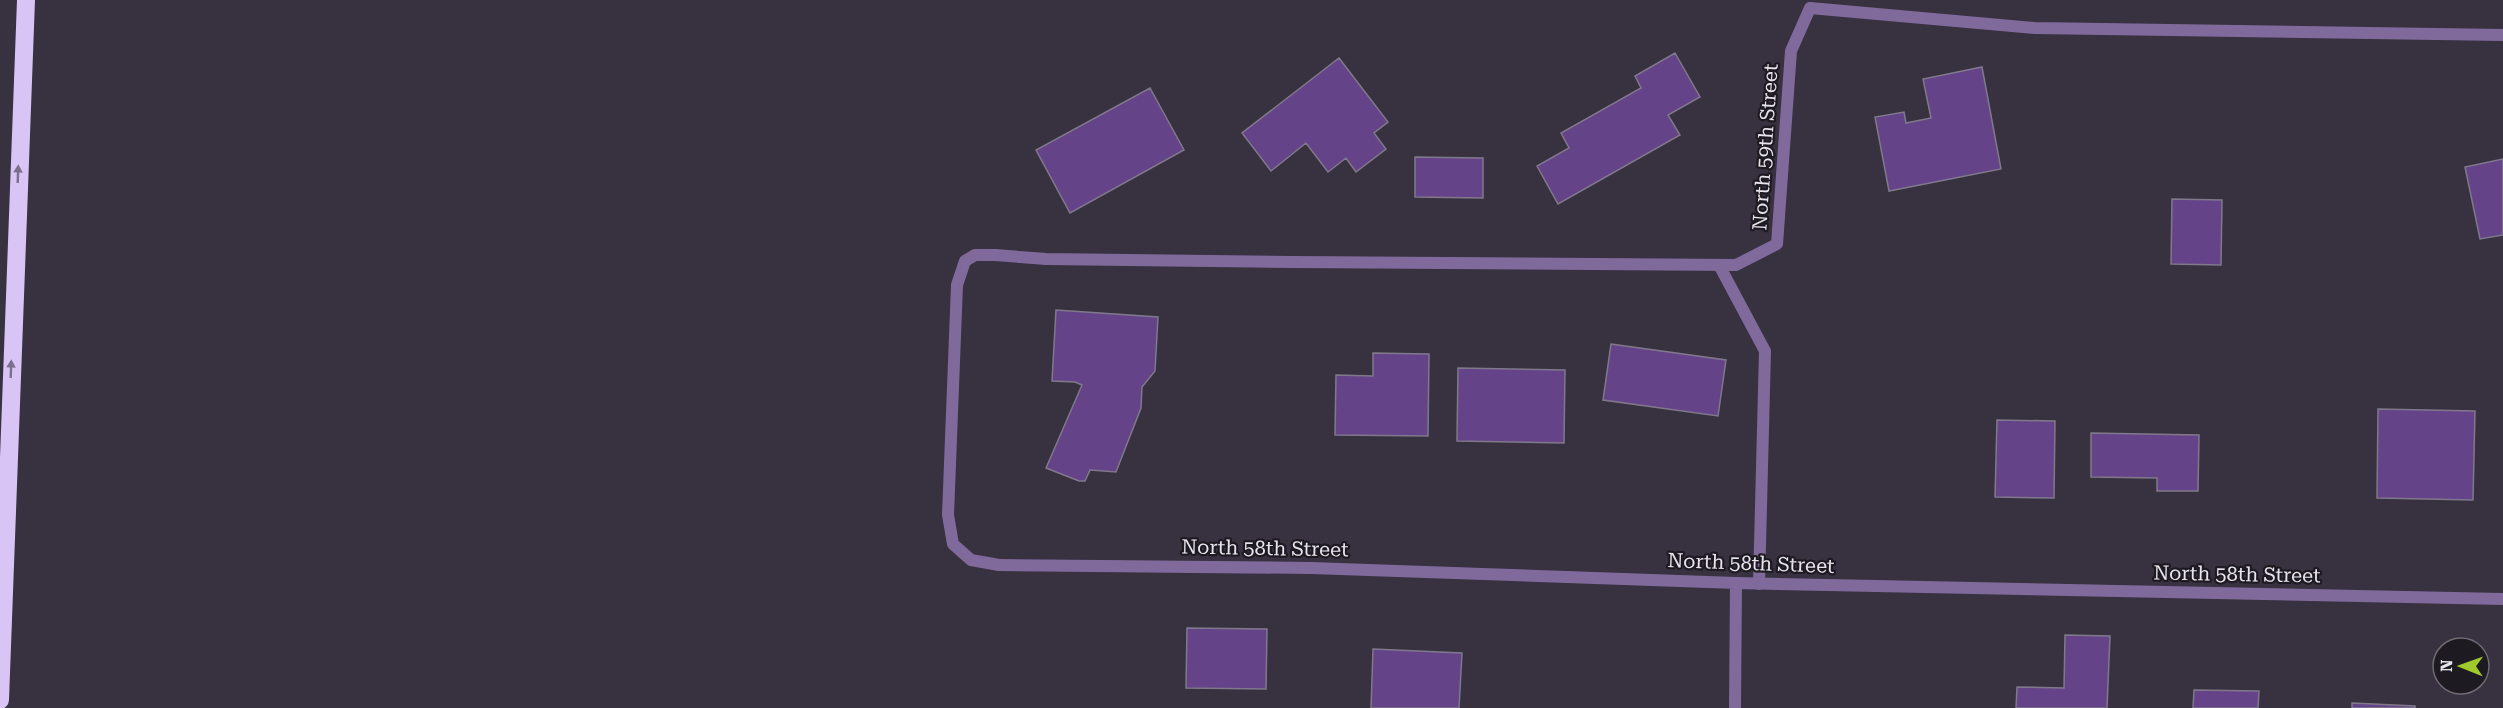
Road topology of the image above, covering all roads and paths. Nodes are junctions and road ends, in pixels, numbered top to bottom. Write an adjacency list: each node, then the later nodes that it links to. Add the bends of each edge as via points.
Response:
1 (26, 0): 8 (highway, one-way to 1)
2 (2503, 35): 4 (street, North 59th Street, via 2035,28 1810,8 1791,51 1777,244 1736,266)
3 (1292, 262): 4 (street, North 59th Street); 5 (street, North 58th Street, via 995,255 975,255 965,261 957,285 948,514 953,544 971,560 999,565 1311,568)
4 (1719, 265): 6 (street, via 1765,351)
5 (1736, 583): 6 (street, North 58th Street); 9 (street)
6 (1759, 584): 7 (street, North 58th Street)
7 (2503, 599)
8 (0, 700)
9 (1735, 708)

